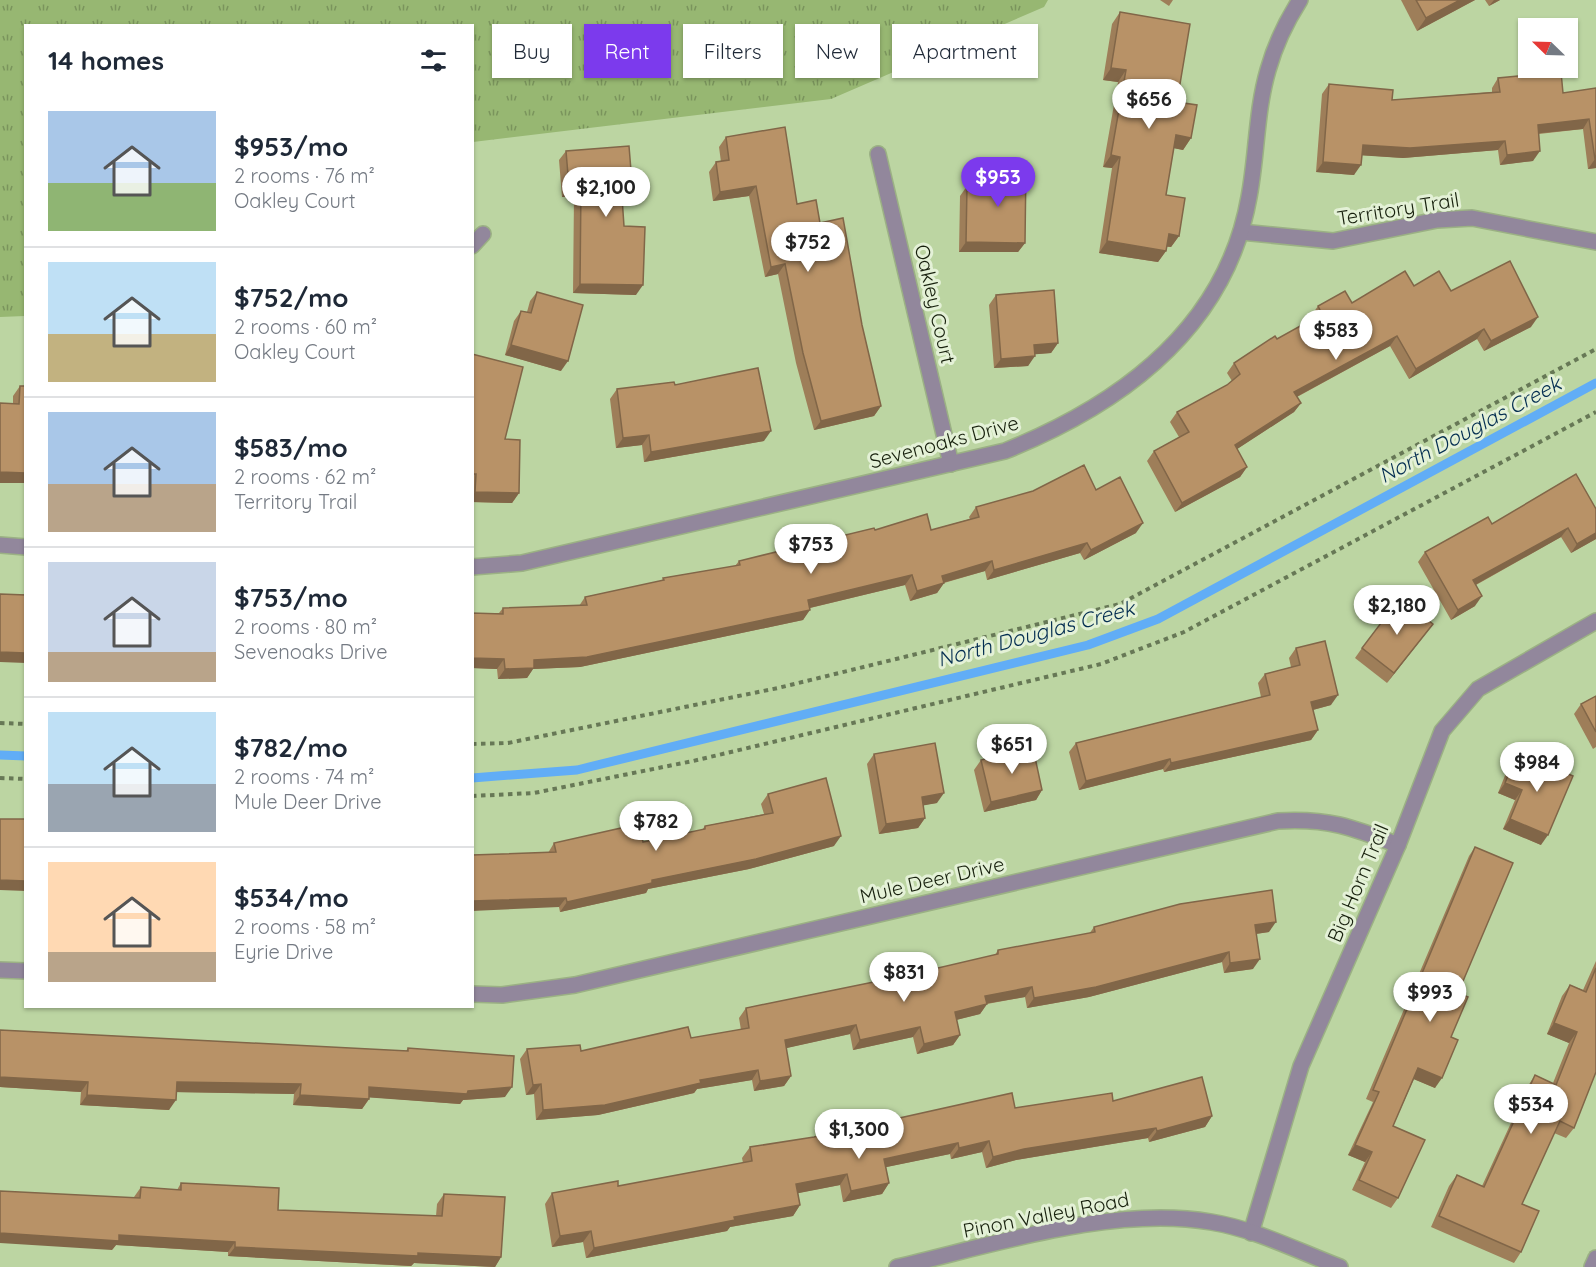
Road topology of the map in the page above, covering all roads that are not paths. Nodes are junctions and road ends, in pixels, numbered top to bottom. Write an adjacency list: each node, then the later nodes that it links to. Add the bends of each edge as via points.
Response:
1 (1300, 0): 3 (street, Sevenoaks Drive, via 1275,47 1267,72)
2 (878, 154): 7 (street, Oakley Court)
3 (1241, 232): 5 (street, Territory Trail, via 1333,241 1437,220 1472,218); 7 (street, Sevenoaks Drive, via 1205,307 1183,337 1123,389 1042,436 1005,451)
4 (483, 234): 6 (street)
5 (1596, 242)
6 (474, 244)
7 (951, 464): 10 (street, Sevenoaks Drive, via 522,563)
8 (0, 545): 9 (street)
9 (24, 547)
10 (474, 567)
11 (1596, 621): 12 (street, Big Horn Trail, via 1478,689 1442,731)
12 (1398, 845): 15 (street, Mule Deer Drive, via 1347,825 1313,819 1278,821 575,986 502,995); 16 (street, Big Horn Trail, via 1301,1066)
13 (0, 970): 14 (street)
14 (24, 971)
15 (474, 994)
16 (1251, 1233): 18 (street, Pinon Valley Road, via 1180,1218 1122,1220 1038,1234); 19 (street, Pinon Valley Road)
17 (1596, 1258): 20 (street)
18 (897, 1267)
19 (1340, 1267)
20 (1592, 1267)

